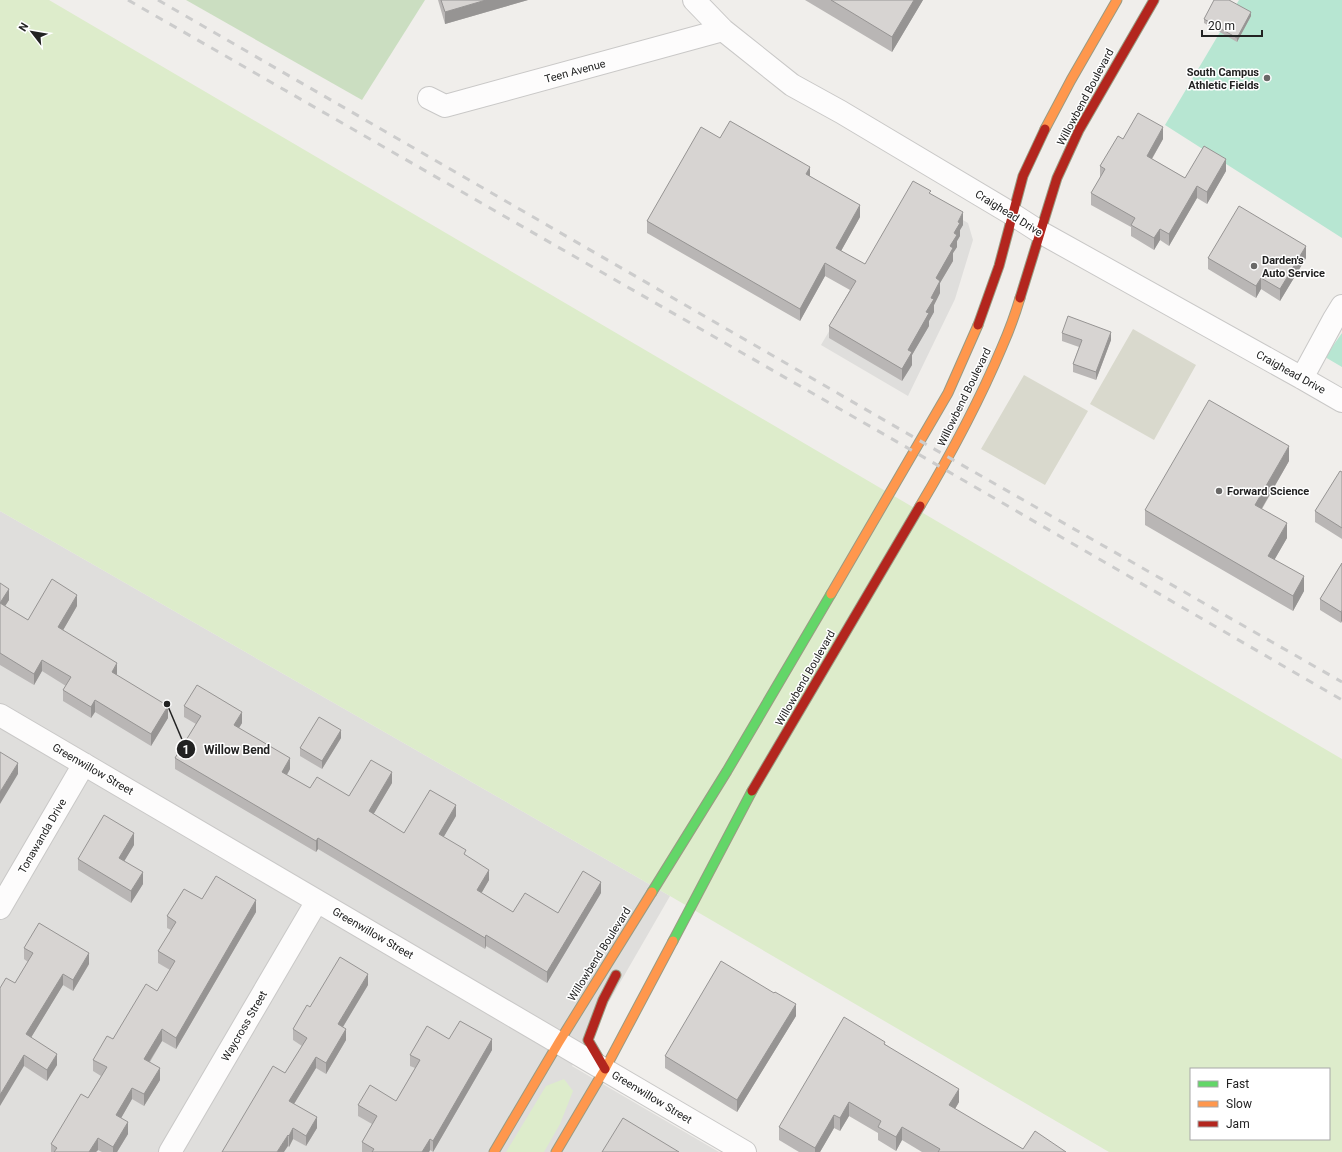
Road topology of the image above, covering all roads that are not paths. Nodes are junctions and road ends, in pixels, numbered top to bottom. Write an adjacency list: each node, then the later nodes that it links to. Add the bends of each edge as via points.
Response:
1 (694, 0): 4 (street, Craighead Drive)
2 (1117, 0): 6 (main road, Willowbend Boulevard, via 1076,81 1052,113 1028,163)
3 (1154, 0): 7 (main road, Willowbend Boulevard, via 1096,92 1057,178)
4 (723, 30): 5 (street, Teen Avenue, via 445,106); 6 (street, Craighead Drive, via 792,85)
5 (429, 98)
6 (1012, 214): 7 (street, Craighead Drive); 15 (main road, Willowbend Boulevard, via 994,281 972,343 948,393 730,772)
7 (1040, 232): 9 (street, Craighead Drive); 19 (main road, Willowbend Boulevard, via 1016,313 971,415 942,469 752,785)
8 (1342, 306): 9 (street)
9 (1302, 378): 10 (street, Craighead Drive)
10 (1342, 401)
11 (0, 714): 12 (street, Greenwillow Street)
12 (84, 764): 13 (street, Greenwillow Street); 14 (street, Tonawanda Drive)
13 (317, 901): 18 (street, Greenwillow Street); 20 (street, Waycross Street)
14 (0, 908)
15 (637, 915): 16 (main road); 18 (main road, Willowbend Boulevard)
16 (627, 950)
17 (619, 970): 19 (main road, via 603,1000 588,1040)
18 (560, 1042): 19 (street, Greenwillow Street); 21 (main road, Willowbend Boulevard)
19 (605, 1069): 22 (main road, Willowbend Boulevard); 23 (street, Greenwillow Street)
20 (170, 1152)
21 (494, 1152)
22 (556, 1152)
23 (746, 1152)

